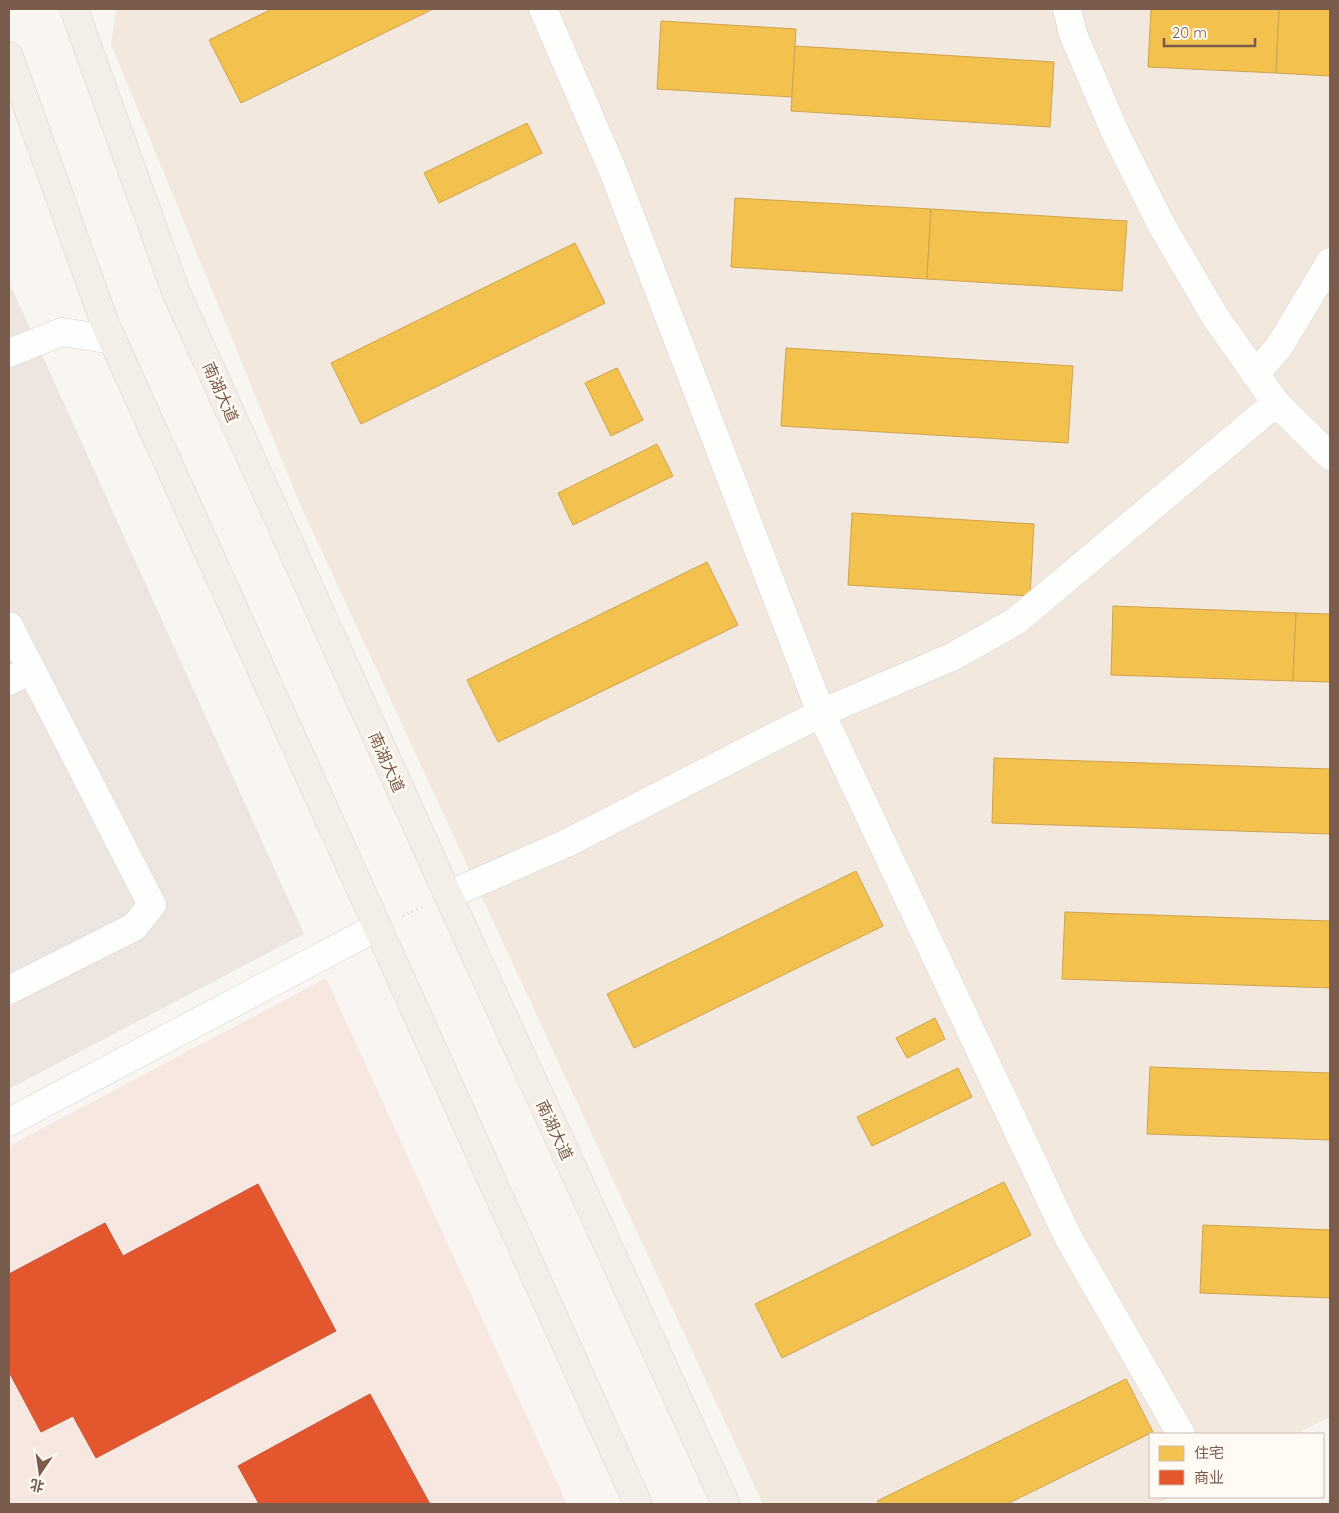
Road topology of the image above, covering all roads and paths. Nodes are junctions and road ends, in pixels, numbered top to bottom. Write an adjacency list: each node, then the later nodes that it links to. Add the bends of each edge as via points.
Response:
1 (74, 9): 14 (main road, 南湖大道, via 176,292)
2 (543, 9): 13 (street, via 612,171)
3 (1067, 9): 8 (street, via 1073,34 1115,132 1162,226 1216,318)
4 (9, 56): 6 (main road)
5 (1330, 262): 8 (street, via 1279,347)
6 (113, 340): 7 (street, via 62,332); 15 (main road)
7 (9, 353)
8 (1255, 374): 9 (street)
9 (1276, 403): 10 (street); 13 (street, via 1016,621 952,657)
10 (1330, 456)
11 (9, 626): 12 (street)
12 (20, 676): 16 (street, via 152,905 134,927)
13 (821, 713): 14 (street, via 567,843); 18 (street, via 1068,1237)
14 (448, 895): 15 (path); 20 (main road, 南湖大道)
15 (377, 927): 17 (street); 19 (main road)
16 (9, 990)
17 (9, 1122)
18 (1180, 1433)
19 (638, 1504)
20 (726, 1504)

